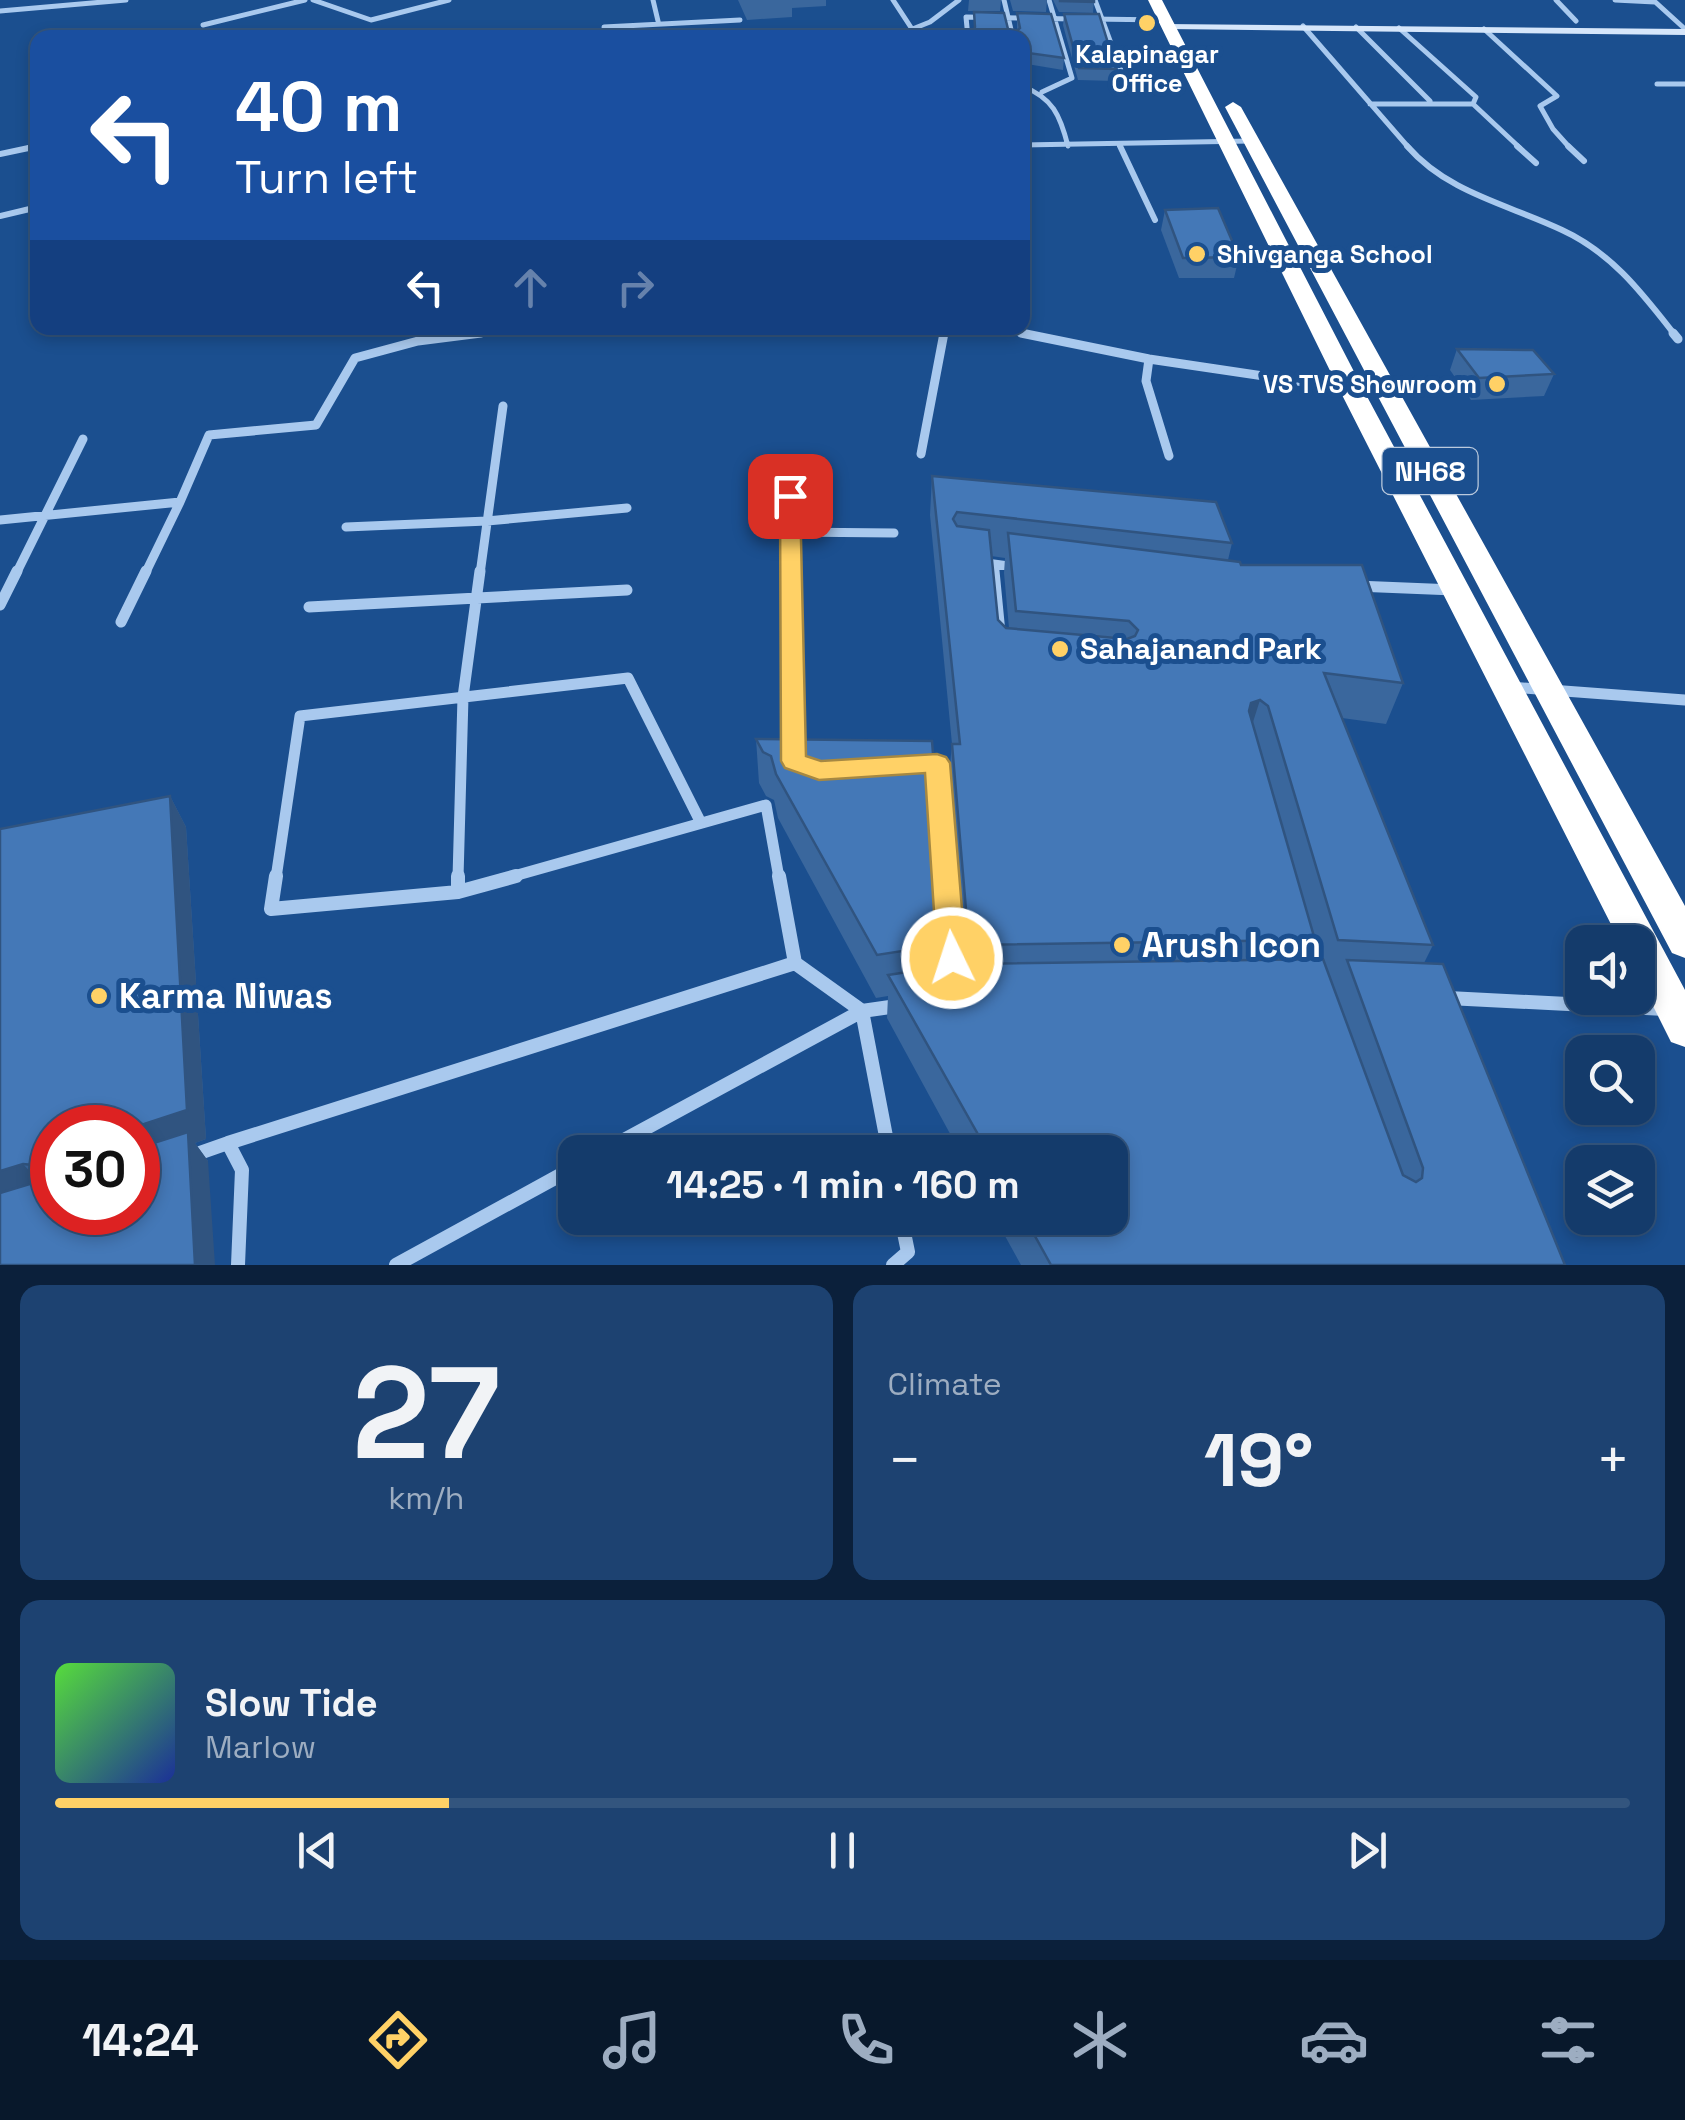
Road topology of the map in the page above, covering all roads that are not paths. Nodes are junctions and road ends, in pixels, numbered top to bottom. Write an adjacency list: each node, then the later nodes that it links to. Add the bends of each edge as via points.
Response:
1 (126, 0): 14 (street)
2 (309, 0): 3 (street, via 372,20); 22 (street)
3 (449, 0)
4 (653, 0): 20 (street)
5 (893, 0): 27 (street)
6 (959, 0): 27 (street)
7 (1004, 0): 15 (street)
8 (1049, 0): 16 (street)
9 (1095, 0): 18 (street)
10 (1155, 0): 17 (highway, NH68)
11 (1556, 0): 21 (street)
12 (1615, 0): 13 (street)
13 (1654, 1): 32 (street)
14 (0, 11)
15 (1008, 18): 16 (street); 30 (street, via 966,17); 31 (street)
16 (1054, 18): 18 (street); 37 (street, via 1072,78)
17 (1174, 18): 18 (street); 24 (street); 41 (highway, NH68)
18 (1102, 19): 33 (street)
19 (740, 20): 20 (street)
20 (658, 22): 23 (street)
21 (1576, 22)
22 (203, 25)
23 (604, 26)
24 (1302, 26): 25 (street); 39 (street)
25 (1356, 27): 26 (street); 38 (street)
26 (1399, 28): 28 (street); 40 (street, via 1476,97)
27 (912, 29): 29 (street)
28 (1484, 29): 32 (street); 47 (street, via 1557,96 1540,106 1543,115)
29 (905, 30)
30 (967, 30)
31 (1011, 30)
32 (1685, 30)
33 (1125, 81)
34 (1657, 84): 35 (street)
35 (1685, 84)
36 (1030, 88): 37 (street)
37 (1042, 92): 43 (street, via 1058,106)
38 (1430, 101): 39 (street); 40 (street)
39 (1370, 104): 55 (street, via 1427,169 1565,231 1626,272)
40 (1473, 104): 48 (street)
41 (1240, 141): 44 (street); 57 (highway, NH68); 83 (highway, NH68)
42 (1030, 145): 43 (street)
43 (1068, 146): 44 (street)
44 (1120, 146): 51 (street)
45 (30, 148): 46 (street)
46 (0, 154)
47 (1584, 162)
48 (1536, 164)
49 (30, 209): 50 (street)
50 (0, 216)
51 (1155, 220)
52 (463, 335): 63 (street, via 355,358 316,425 209,434)
53 (944, 335): 60 (street)
54 (1030, 335): 56 (street)
55 (1678, 340)
56 (1149, 359): 57 (street); 61 (street, via 1146,381)
57 (1351, 388): 76 (highway, NH68)
58 (503, 406): 67 (street)
59 (83, 440): 65 (street)
60 (921, 454)
61 (1169, 456)
62 (790, 496): 69 (street)
63 (180, 502): 65 (street); 80 (street)
64 (626, 508): 67 (street)
65 (44, 516): 66 (street); 78 (street)
66 (0, 520)
67 (488, 520): 68 (street); 77 (street)
68 (346, 527)
69 (790, 532): 70 (street); 86 (street)
70 (894, 533)
71 (958, 559): 72 (street)
72 (994, 564): 73 (street); 81 (street)
73 (1030, 568)
74 (1344, 586): 76 (street)
75 (626, 590): 77 (street)
76 (1459, 590): 82 (highway, NH68)
77 (477, 597): 79 (street); 84 (street)
78 (0, 605)
79 (309, 607)
80 (122, 622)
81 (1001, 641)
82 (1509, 687): 83 (street); 96 (highway, NH68)
83 (1548, 688): 85 (street); 90 (highway, NH68)
84 (464, 697): 88 (street, via 628,678); 89 (street); 89 (street, via 300,716 271,909)
85 (1685, 700)
86 (794, 761)
87 (917, 764): 92 (street, via 937,763)
88 (701, 823): 89 (street); 91 (street, via 766,804)
89 (458, 892)
90 (1685, 942)
91 (795, 963): 95 (street); 99 (street)
92 (955, 996)
93 (1426, 997): 96 (street)
94 (918, 1002): 95 (street)
95 (862, 1011): 97 (street); 98 (street)
96 (1680, 1019)
97 (633, 1135)
98 (886, 1135)
99 (228, 1144): 100 (street); 103 (street, via 242,1170)
100 (174, 1161)
101 (558, 1176): 104 (street)
102 (904, 1235): 105 (street, via 908,1252)
103 (238, 1265)
104 (396, 1265)
105 (893, 1265)

